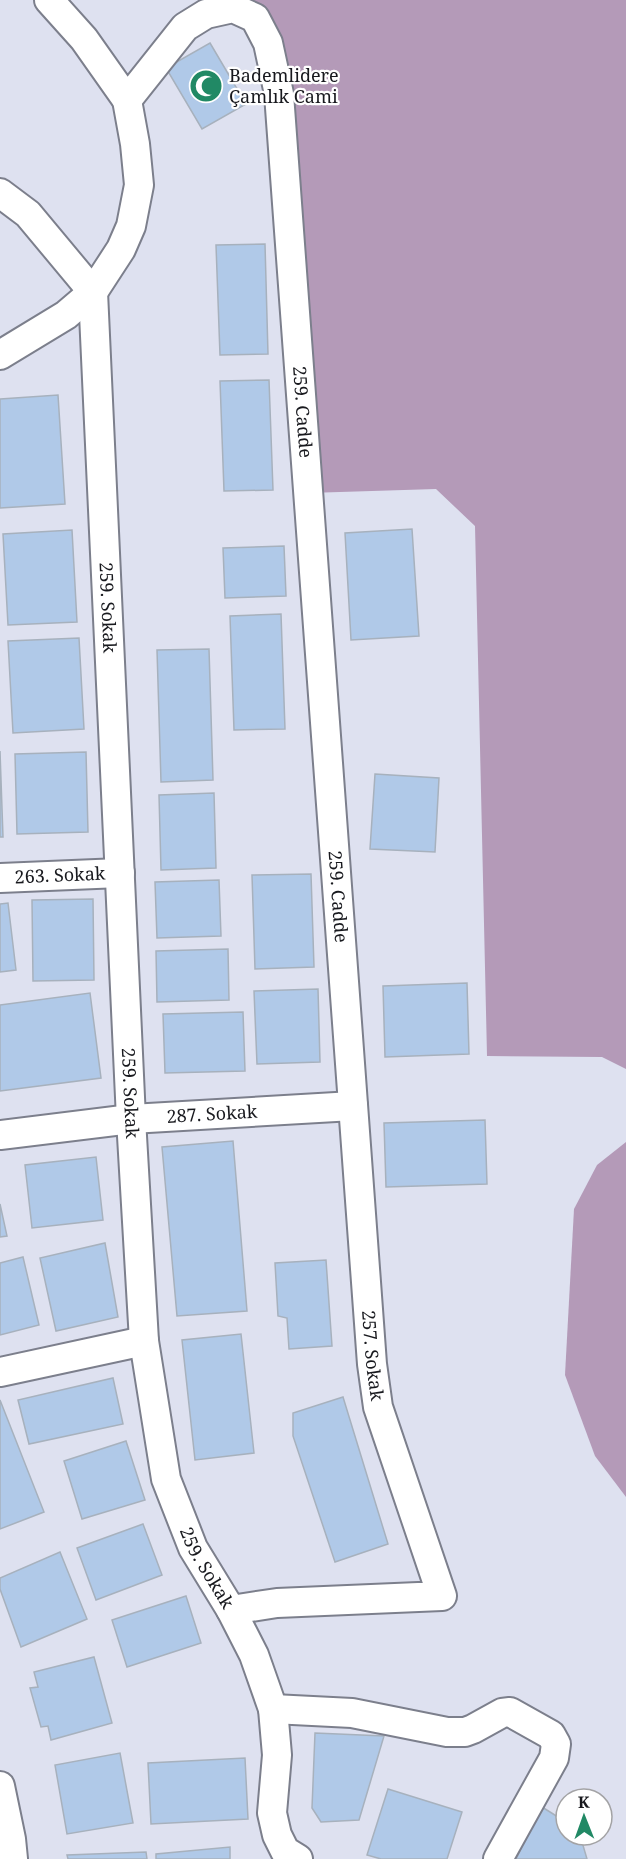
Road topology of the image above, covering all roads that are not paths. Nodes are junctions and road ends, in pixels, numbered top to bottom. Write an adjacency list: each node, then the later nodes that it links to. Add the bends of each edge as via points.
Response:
1 (49, 0): 2 (street, via 84,39)
2 (127, 100): 4 (street, via 139,185 131,226); 8 (street, 259. Cadde, via 185,27 206,14 233,8 255,18 268,44 279,94)
3 (0, 193): 4 (street, via 28,214)
4 (93, 292): 5 (street, via 66,315); 6 (street, 259. Sokak)
5 (0, 355)
6 (120, 873): 7 (street, 263. Sokak); 9 (street, 259. Sokak)
7 (0, 878)
8 (353, 1106): 9 (street, 287. Sokak); 13 (street, 257. Sokak, via 378,1407 442,1596 277,1603)
9 (131, 1119): 10 (street, 287. Sokak); 11 (street, 259. Sokak)
10 (0, 1135)
11 (144, 1341): 12 (street); 13 (street, 259. Sokak, via 166,1479 193,1548)
12 (0, 1372)
13 (231, 1610): 14 (street, 259. Sokak, via 254,1655)
14 (273, 1709): 16 (street, 259. Sokak, via 277,1755 272,1813); 18 (street, via 352,1713 447,1732 465,1732 502,1713 510,1713 550,1735 556,1744 554,1758)
15 (0, 1786): 17 (street)
16 (288, 1856)
17 (13, 1859)
18 (498, 1859)

